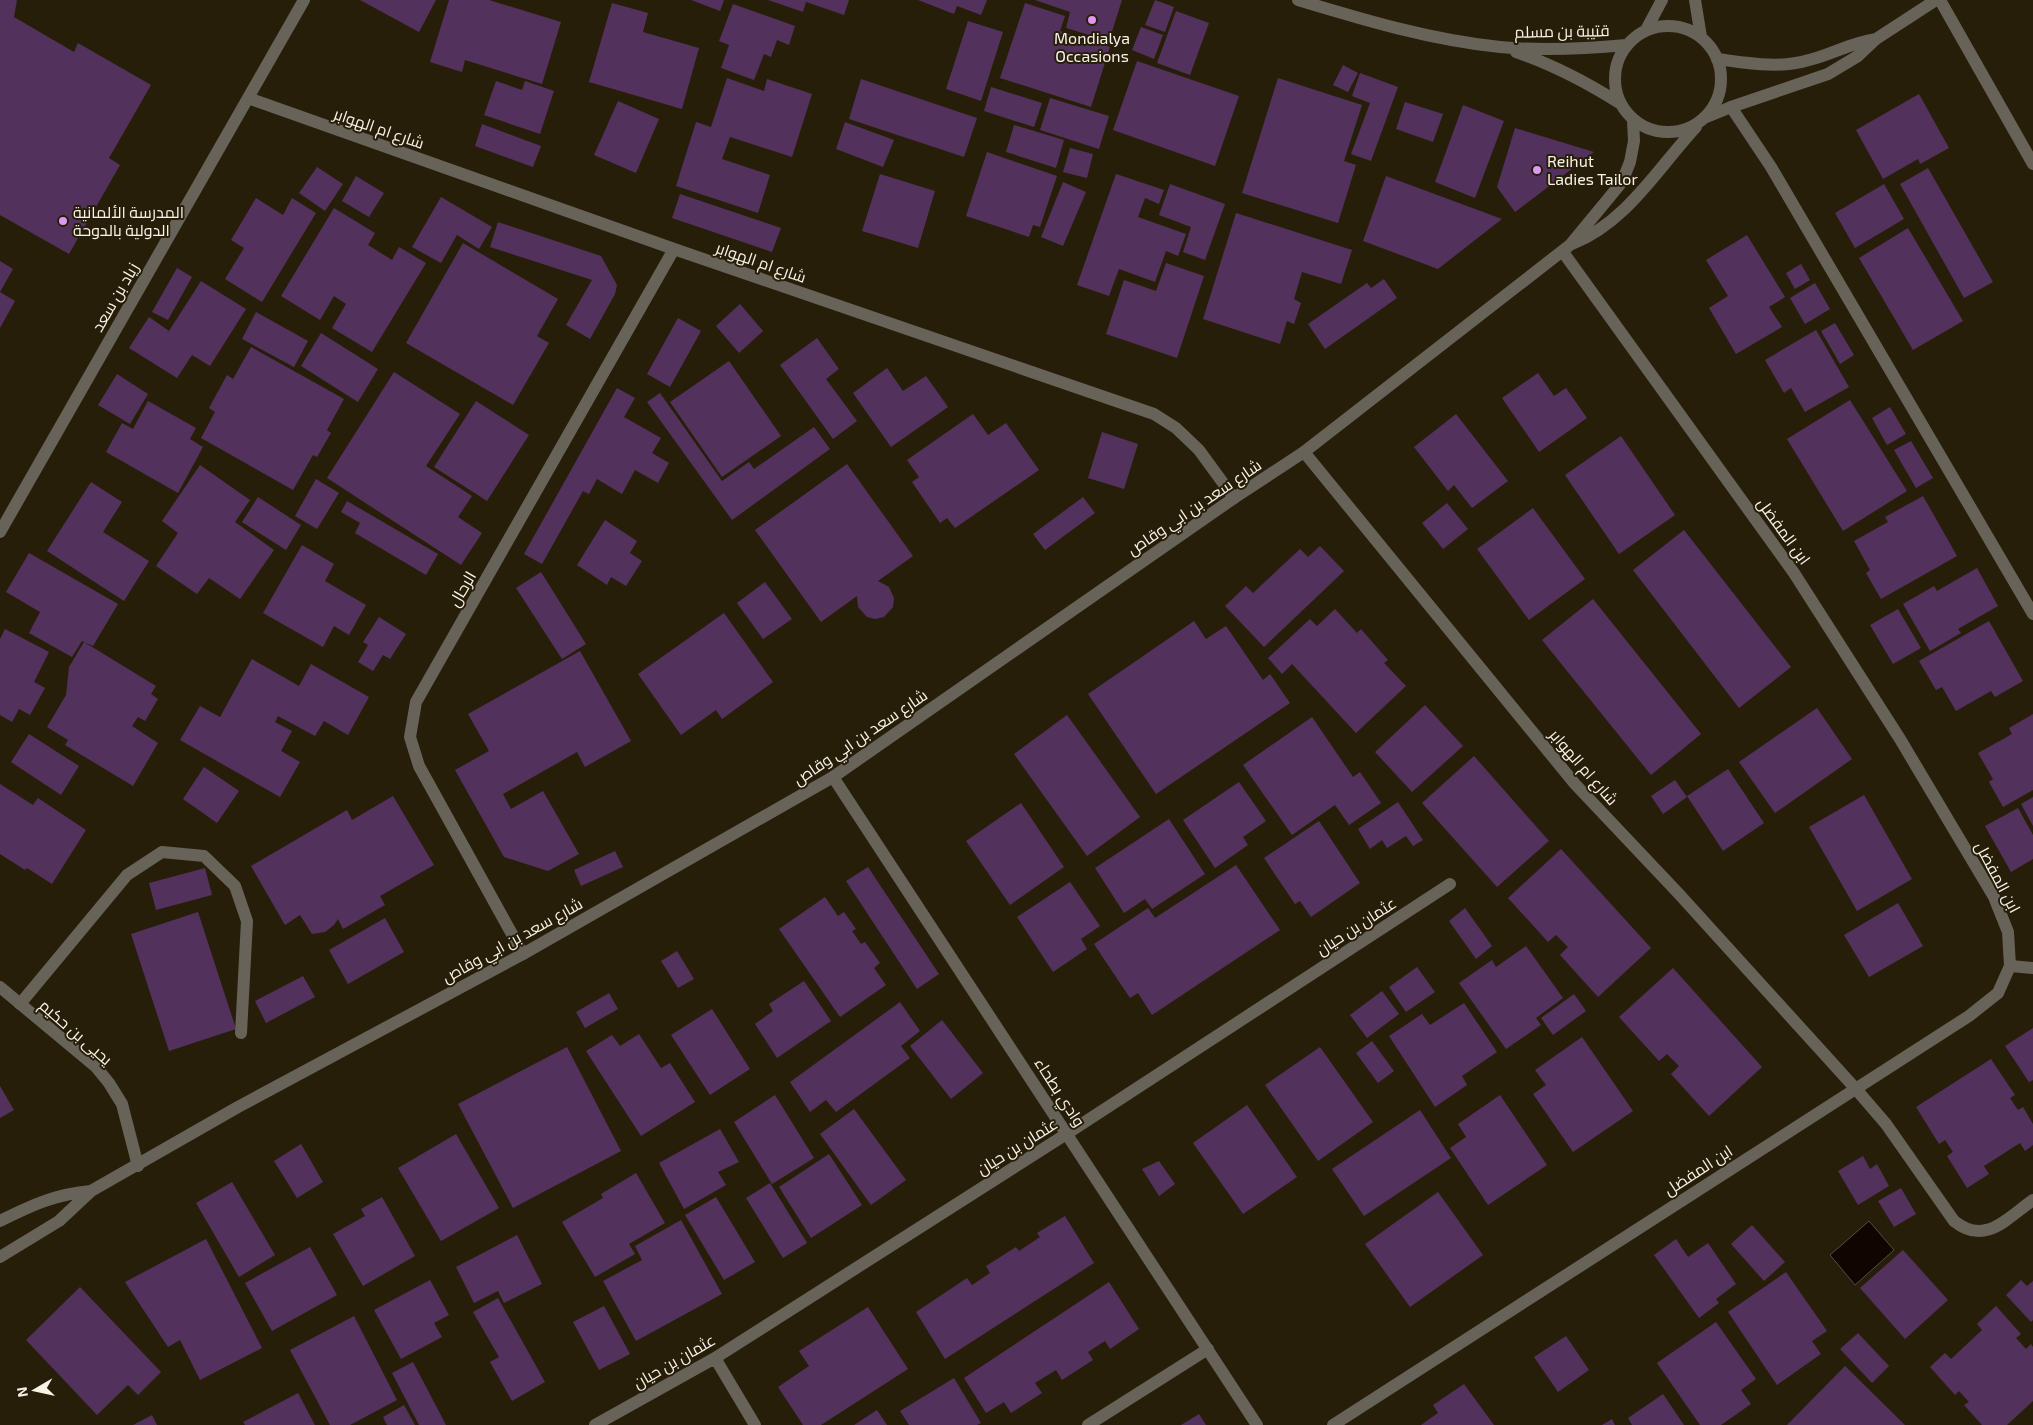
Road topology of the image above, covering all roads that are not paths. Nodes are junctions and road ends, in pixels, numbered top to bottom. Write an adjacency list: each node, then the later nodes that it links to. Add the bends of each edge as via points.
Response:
1 (304, 0): 13 (street, زياد بن سعد)
2 (1298, 0): 11 (street, قتيبة بن مسلم, via 1420,33)
3 (1662, 0): 7 (street)
4 (1695, 0): 8 (street)
5 (1936, 0): 9 (street)
6 (1940, 0): 18 (street)
7 (1646, 30): 8 (street, via 1674,26); 10 (street, via 1634,36)
8 (1701, 37): 12 (street)
9 (1876, 39): 12 (street, via 1853,43 1825,55 1790,64 1753,64); 15 (street, شارع سعد بن ابي وقاص, via 1858,56 1828,74)
10 (1626, 46): 11 (street, قتيبة بن مسلم); 14 (street, via 1618,59 1615,74 1615,90)
11 (1500, 47): 14 (street, قتيبة بن مسلم, via 1563,71)
12 (1717, 59): 16 (street, via 1721,74 1720,90 1714,106)
13 (248, 98): 20 (street, شارع ام الهوابر); 23 (street, زياد بن سعد)
14 (1621, 104): 17 (street)
15 (1731, 107): 16 (street, شارع سعد بن ابي وقاص); 24 (street, via 1771,167)
16 (1703, 119): 17 (street, via 1682,130 1660,132); 19 (street, شارع سعد بن ابي وقاص, via 1615,219)
17 (1633, 120): 19 (street, شارع سعد بن ابي وقاص, via 1634,141 1622,182)
18 (2033, 164)
19 (1566, 248): 21 (street, شارع سعد بن ابي وقاص); 28 (street, ابن المفضل, via 1794,574 1895,731 1994,897 2008,932)
20 (674, 249): 22 (street, شارع ام الهوابر, via 1154,414 1176,428 1200,450); 27 (street, الرحال, via 416,702 410,737 419,766)
21 (1304, 452): 22 (street, شارع سعد بن ابي وقاص); 33 (street, شارع ام الهوابر, via 1575,784)
22 (1234, 498): 25 (street, شارع سعد بن ابي وقاص)
23 (0, 532)
24 (2033, 614)
25 (834, 777): 27 (street, شارع سعد بن ابي وقاص); 34 (street, وادي بطحاء)
26 (1450, 884): 34 (street, عثمان بن حيان)
27 (523, 954): 35 (street, شارع سعد بن ابي وقاص, via 238,1107)
28 (2010, 966): 29 (street); 33 (street, ابن المفضل, via 1998,993)
29 (2033, 968)
30 (0, 987): 31 (street, يحيى بن حكيم)
31 (20, 1004): 32 (street, via 127,875 162,852 204,856 235,886 247,921); 35 (street, يحيى بن حكيم, via 96,1067 109,1083 122,1104)
32 (241, 1033)
33 (1856, 1088): 37 (street, شارع ام الهوابر, via 1962,1228 1978,1233 1987,1231); 46 (street, ابن المفضل)
34 (1068, 1133): 40 (street, وادي بطحاء); 41 (street, عثمان بن حيان)
35 (138, 1166): 36 (street, شارع سعد بن ابي وقاص)
36 (92, 1191): 38 (street, شارع سعد بن ابي وقاص, via 50,1198); 39 (street, شارع سعد بن ابي وقاص, via 59,1221)
37 (2033, 1200)
38 (0, 1220)
39 (0, 1257)
40 (1208, 1348): 44 (street); 45 (street, وادي بطحاء)
41 (715, 1358): 42 (street, عثمان بن حيان); 43 (street)
42 (595, 1425)
43 (755, 1425)
44 (1088, 1425)
45 (1258, 1425)
46 (1333, 1425)

